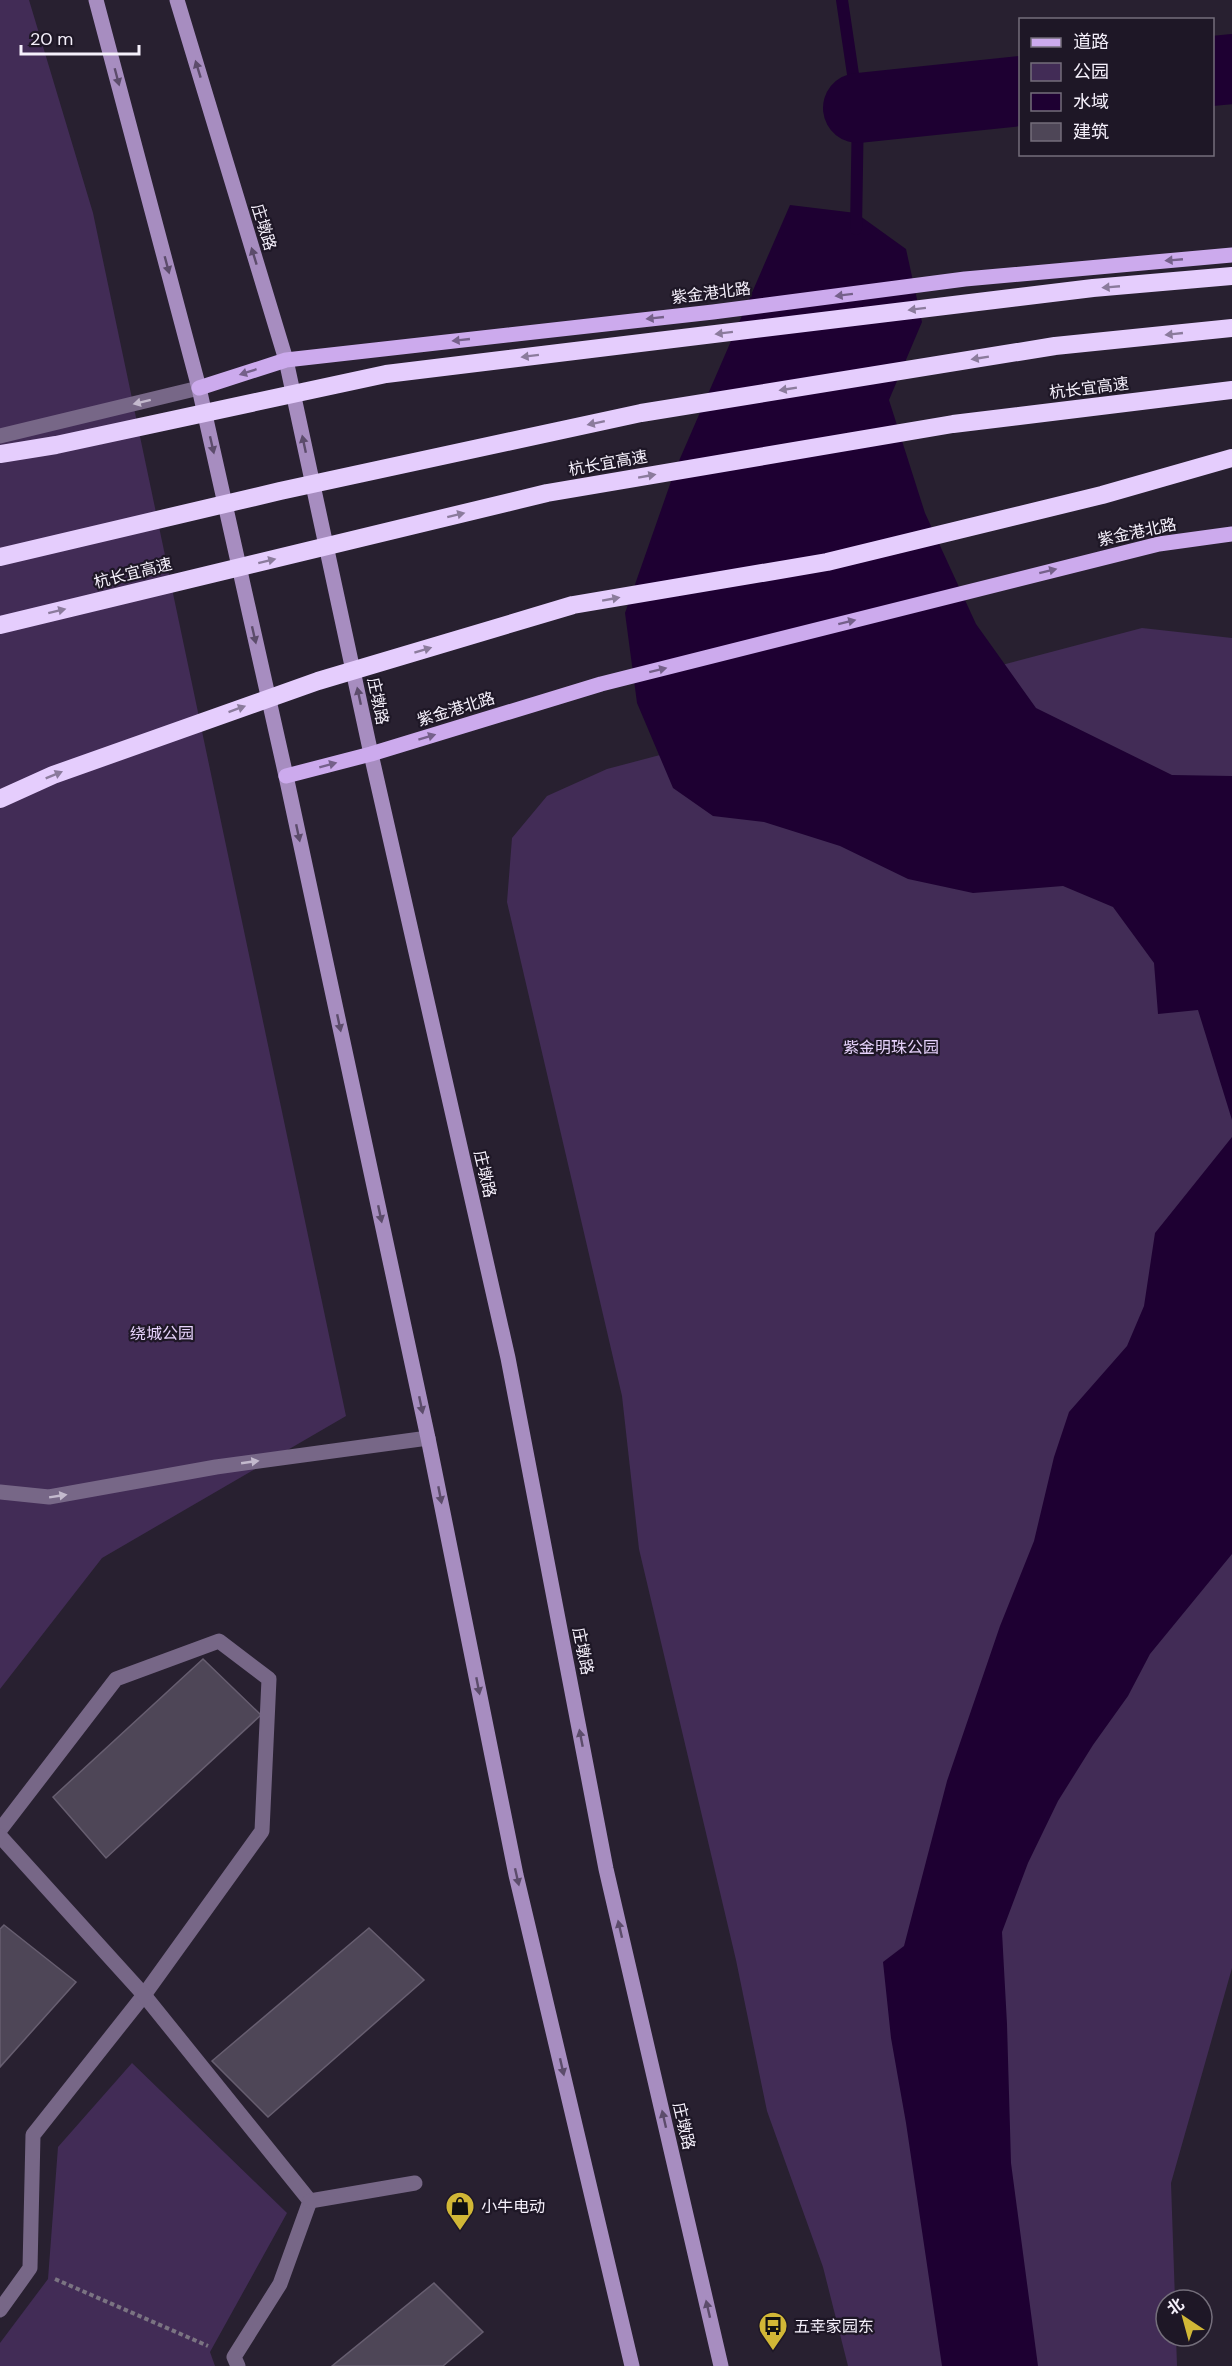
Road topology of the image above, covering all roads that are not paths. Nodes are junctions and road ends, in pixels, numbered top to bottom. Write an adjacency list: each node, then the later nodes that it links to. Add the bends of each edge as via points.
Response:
1 (96, 0): 7 (main road, one-way to 7)
2 (177, 0): 6 (main road, 庄墩路, one-way to 2)
3 (1232, 255): 6 (main road, 紫金港北路, one-way to 6, via 965,279)
4 (1232, 276): 10 (highway, one-way to 10, via 1081,290 386,374)
5 (1232, 328): 13 (highway, one-way to 13, via 1055,346 641,413)
6 (286, 360): 7 (main road, 紫金港北路, one-way to 7); 15 (main road, 庄墩路, one-way to 6)
7 (199, 388): 9 (street, one-way to 9); 16 (main road, one-way to 16)
8 (1232, 390): 14 (highway, 杭长宜高速, one-way to 8, via 547,493 952,424)
9 (0, 436)
10 (0, 454)
11 (1232, 458): 17 (highway, one-way to 11, via 53,775 318,681 573,605 827,561 1102,495)
12 (1232, 534): 15 (main road, 紫金港北路, one-way to 12, via 601,684 1159,544)
13 (0, 557)
14 (0, 625)
15 (371, 753): 16 (main road, 紫金港北路, one-way to 15); 28 (main road, 庄墩路, one-way to 15, via 606,1869 508,1358)
16 (286, 776): 18 (main road, one-way to 18)
17 (0, 799)
18 (429, 1438): 19 (street, one-way to 18, via 49,1497 216,1467); 27 (main road, one-way to 27, via 516,1875)
19 (0, 1492)
20 (0, 1830): 22 (street, via 116,1679 219,1641 269,1679 262,1831)
21 (0, 1836): 22 (street)
22 (144, 1995): 24 (street); 25 (street, via 33,2134 30,2268)
23 (415, 2183): 24 (street)
24 (310, 2201): 26 (street, via 280,2284)
25 (0, 2310)
26 (236, 2362)
27 (632, 2366)
28 (721, 2366)

